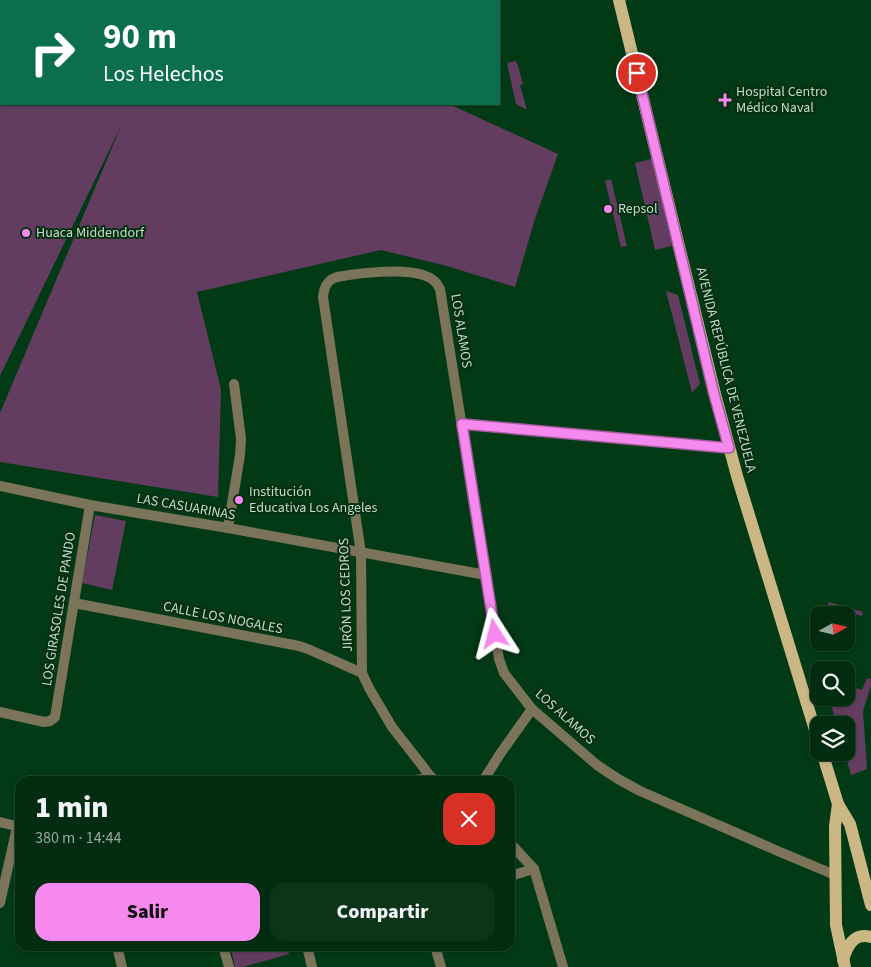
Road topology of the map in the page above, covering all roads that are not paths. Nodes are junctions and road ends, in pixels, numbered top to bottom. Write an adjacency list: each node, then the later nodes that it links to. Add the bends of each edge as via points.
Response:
1 (620, 0): 5 (main road, AVENIDA REPÚBLICA DE VENEZUELA)
2 (323, 297): 4 (street, LOS ALAMOS, via 328,282 343,276 396,272 432,279 440,289); 9 (street, JIRÓN LOS CEDROS)
3 (234, 384): 8 (street, via 241,439)
4 (462, 424): 5 (street); 10 (street, LOS ALAMOS)
5 (729, 448): 15 (main road, AVENIDA REPÚBLICA DE VENEZUELA)
6 (0, 486): 7 (street, LAS CASUARINAS)
7 (90, 505): 8 (street, LAS CASUARINAS); 11 (street, LOS GIRASOLES DE PANDO)
8 (228, 528): 9 (street, LAS CASUARINAS)
9 (361, 553): 10 (street, LAS CASUARINAS); 12 (street, JIRÓN LOS CEDROS)
10 (486, 575): 13 (street, LOS ALAMOS, via 500,664)
11 (74, 604): 12 (street, CALLE LOS NOGALES, via 299,646); 14 (street, LOS GIRASOLES DE PANDO, via 55,717 44,722)
12 (362, 674): 17 (street, JIRÓN LOS CEDROS, via 392,727)
13 (532, 709): 18 (street); 26 (street, LOS ALAMOS, via 618,779)
14 (0, 712)
15 (811, 716)
16 (825, 761): 19 (main road)
17 (431, 776)
18 (486, 776)
19 (838, 804): 26 (main road, via 834,826); 28 (main road, via 850,824)
20 (0, 822): 21 (street)
21 (15, 826)
22 (15, 840): 27 (street)
23 (515, 848): 24 (street)
24 (534, 869): 25 (street); 39 (street)
25 (515, 875)
26 (835, 875): 34 (main road, via 836,925)
27 (0, 903)
28 (871, 905)
29 (871, 937): 34 (main road, via 857,937 850,942)
30 (118, 951): 35 (street)
31 (224, 951): 36 (street)
32 (308, 951): 37 (street)
33 (436, 951): 38 (street)
34 (844, 963)
35 (122, 967)
36 (229, 967)
37 (312, 967)
38 (441, 967)
39 (563, 967)

